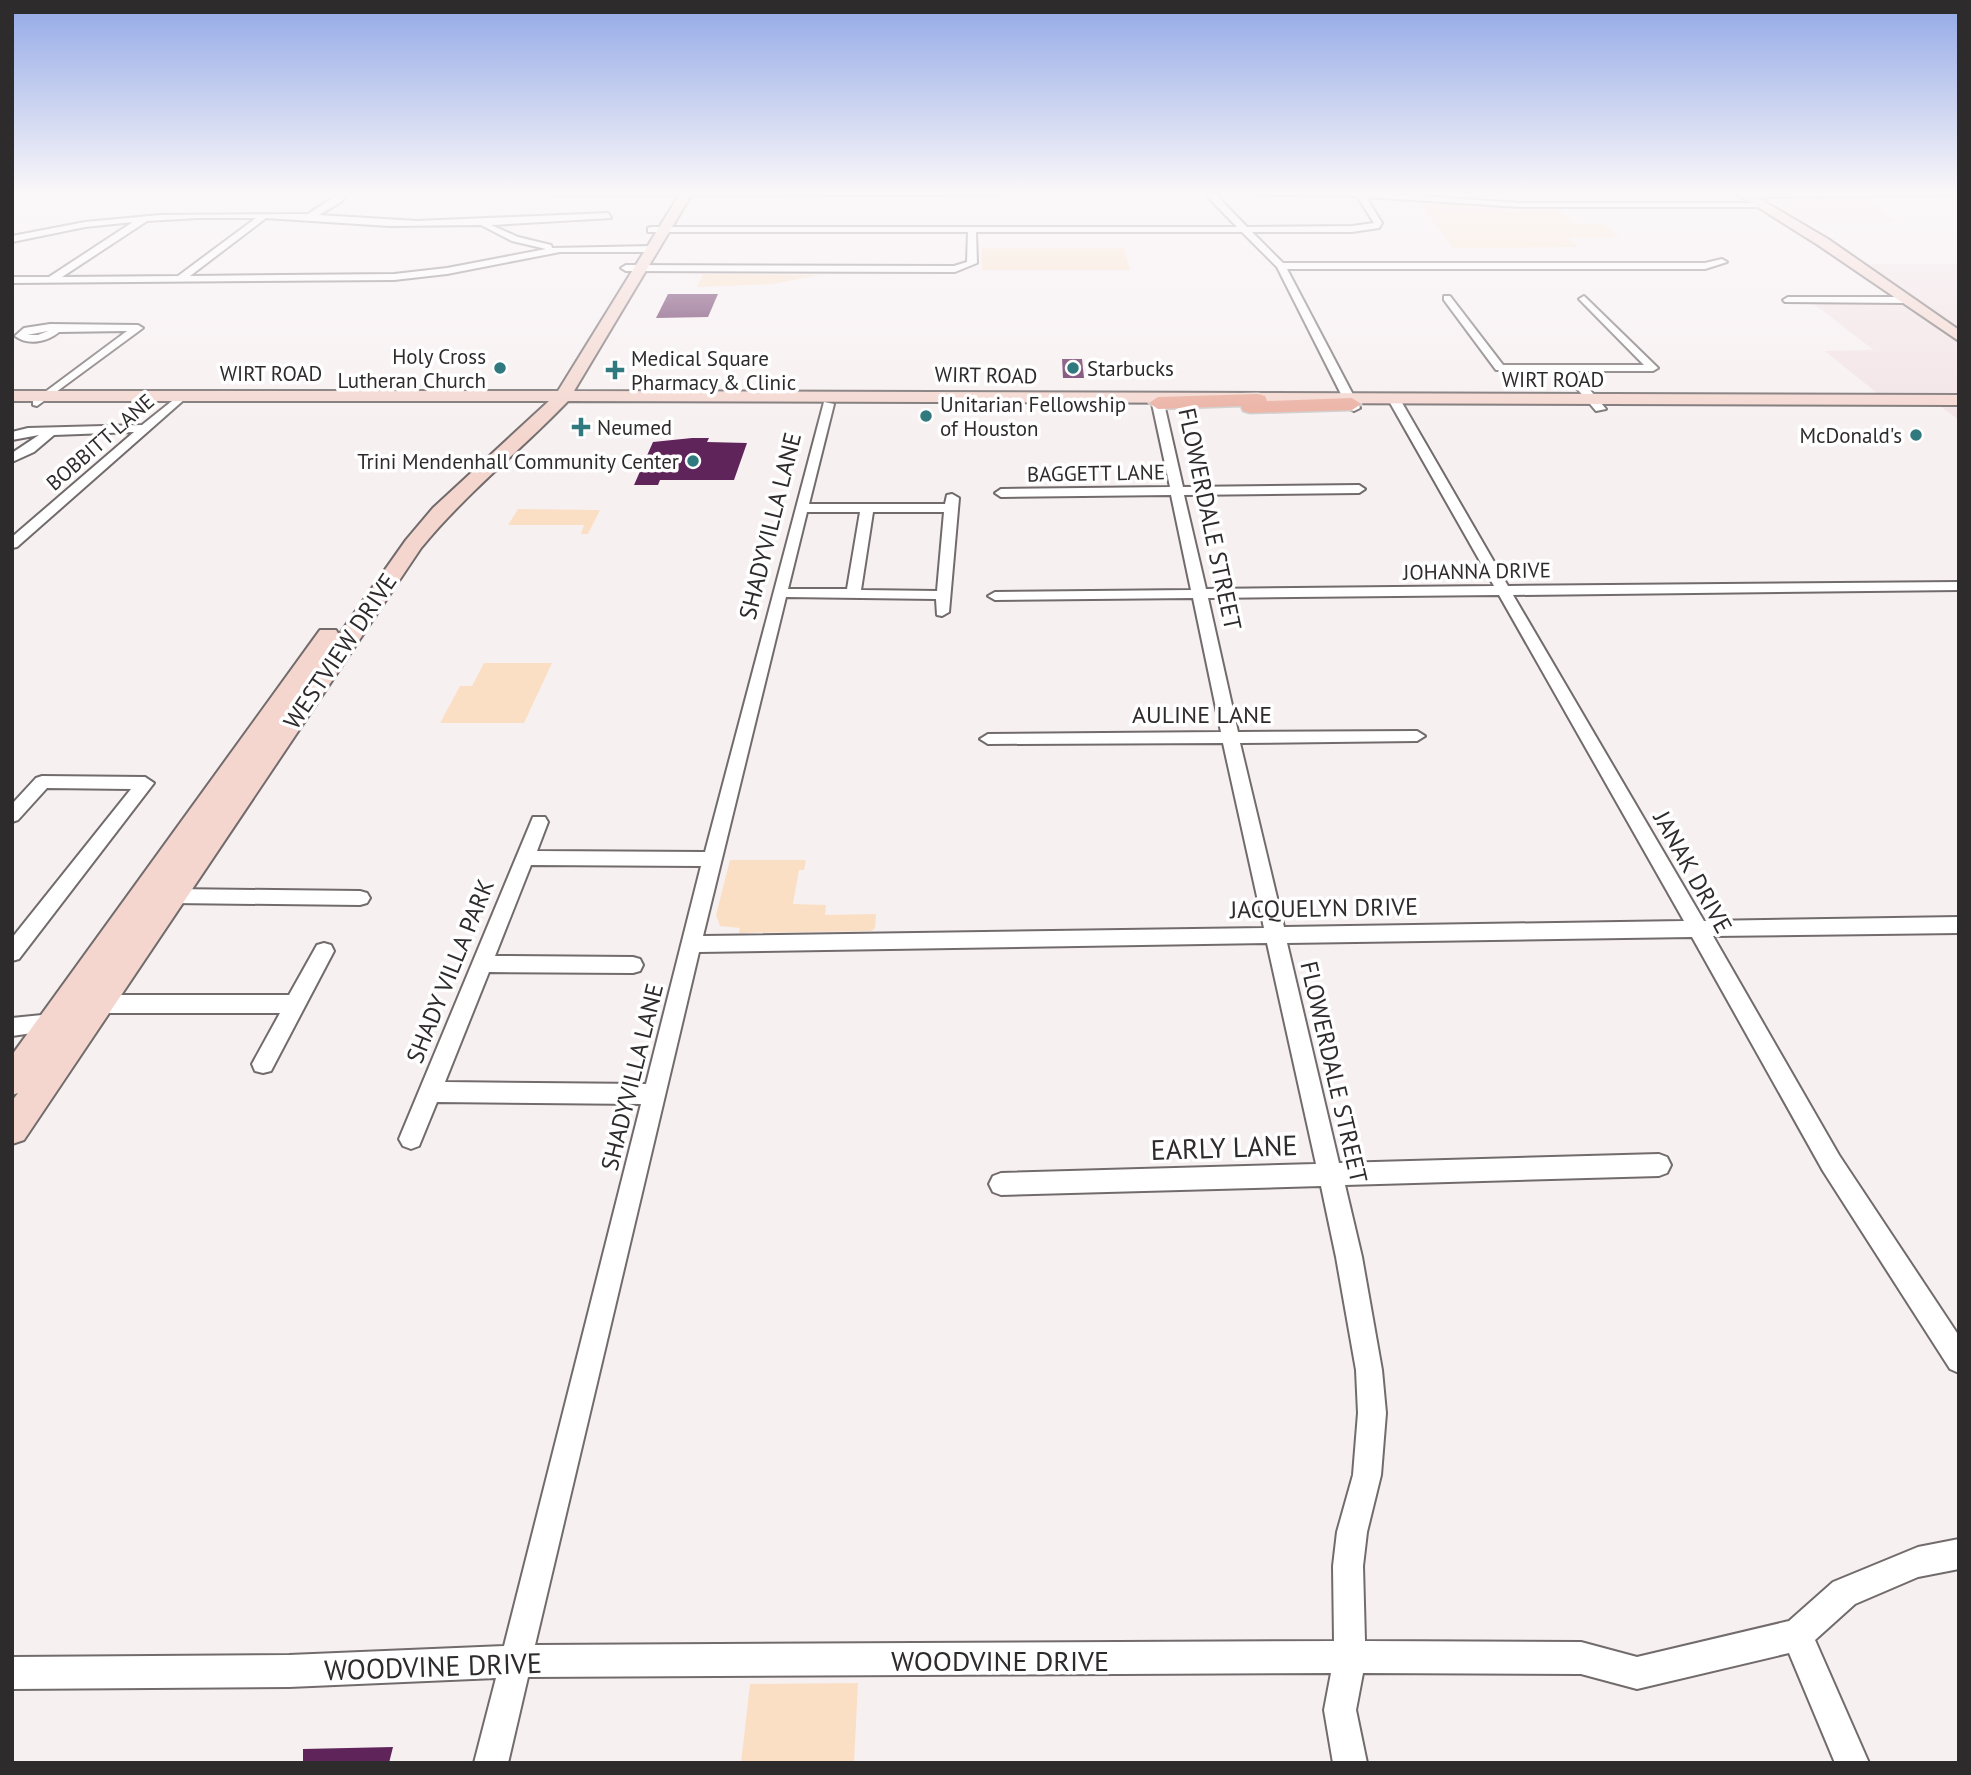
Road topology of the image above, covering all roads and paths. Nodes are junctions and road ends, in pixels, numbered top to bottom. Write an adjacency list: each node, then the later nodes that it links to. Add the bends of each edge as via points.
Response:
1 (59, 275): 11 (street)
2 (186, 275): 9 (street)
3 (413, 275): 9 (street)
4 (629, 275): 21 (main road, WESTVIEW DRIVE)
5 (1286, 275): 28 (street)
6 (1856, 275): 15 (main road)
7 (1867, 275): 8 (main road)
8 (1871, 276): 15 (main road)
9 (180, 279): 11 (street)
10 (12, 280): 11 (street)
11 (51, 280)
12 (1447, 298): 19 (street, via 1500,368)
13 (1584, 299): 19 (street, via 1653,368)
14 (1788, 300): 15 (street)
15 (1897, 300): 17 (main road); 18 (main road)
16 (55, 329): 22 (street, via 138,328)
17 (1959, 337)
18 (1959, 348)
19 (1565, 368): 31 (street)
20 (12, 396): 22 (main road, WIRT ROAD)
21 (551, 399): 23 (main road, WIRT ROAD); 26 (main road, WIRT ROAD); 27 (main road, WIRT ROAD); 51 (main road, WESTVIEW DRIVE, via 509,433 430,511 412,544)
22 (41, 400): 23 (main road, WIRT ROAD); 25 (main road, WIRT ROAD)
23 (178, 400): 34 (street, BOBBITT LANE)
24 (1959, 400): 30 (main road, WIRT ROAD)
25 (12, 403)
26 (1158, 403): 27 (main road, WIRT ROAD); 28 (main road); 38 (street, FLOWERDALE STREET)
27 (828, 404): 40 (street, SHADYVILLA LANE)
28 (1352, 404): 29 (main road, WIRT ROAD)
29 (1398, 405): 31 (main road, WIRT ROAD); 44 (street, JANAK DRIVE)
30 (1818, 405): 31 (main road, WIRT ROAD); 32 (main road, WIRT ROAD)
31 (1597, 406)
32 (1959, 409)
33 (51, 431): 34 (street); 35 (street); 36 (street)
34 (141, 432): 42 (street, BOBBITT LANE)
35 (12, 436)
36 (12, 458)
37 (1359, 489): 38 (street, BAGGETT LANE)
38 (1177, 491): 39 (street, BAGGETT LANE); 47 (street, FLOWERDALE STREET)
39 (1001, 493)
40 (801, 508): 41 (street); 45 (street, SHADYVILLA LANE)
41 (867, 508): 46 (street); 48 (street, via 951,503)
42 (12, 544)
43 (1959, 586): 44 (street, JOHANNA DRIVE)
44 (1503, 592): 47 (street, JOHANNA DRIVE); 65 (street, JANAK DRIVE)
45 (780, 593): 46 (street); 59 (street, SHADYVILLA LANE)
46 (853, 594): 48 (street)
47 (1200, 594): 49 (street, JOHANNA DRIVE); 54 (street, FLOWERDALE STREET)
48 (944, 595): 50 (street)
49 (995, 596)
50 (942, 612)
51 (323, 658): 60 (main road, WESTVIEW DRIVE); 61 (main road, WESTVIEW DRIVE)
52 (1417, 736): 54 (street, AULINE LANE)
53 (988, 739): 54 (street, AULINE LANE)
54 (1231, 739): 66 (street, FLOWERDALE STREET)
55 (145, 783): 56 (street, via 42,782); 69 (street)
56 (12, 816)
57 (539, 822): 58 (street, SHADY VILLA PARK)
58 (524, 858): 59 (street); 70 (street, SHADY VILLA PARK)
59 (713, 859): 67 (street, SHADYVILLA LANE)
60 (167, 860): 61 (main road); 74 (main road, WESTVIEW DRIVE)
61 (196, 860): 62 (main road, WESTVIEW DRIVE)
62 (172, 896): 63 (street); 72 (main road, WESTVIEW DRIVE)
63 (360, 898)
64 (1959, 925): 65 (street, JACQUELYN DRIVE)
65 (1696, 927): 66 (street, JACQUELYN DRIVE); 85 (street, JANAK DRIVE, via 1831,1163)
66 (1276, 935): 67 (street, JACQUELYN DRIVE); 83 (street, FLOWERDALE STREET)
67 (691, 944): 79 (street, SHADYVILLA LANE)
68 (324, 951): 73 (street)
69 (12, 953)
70 (481, 964): 71 (street); 78 (street, SHADY VILLA PARK)
71 (633, 965)
72 (98, 1004): 73 (street); 80 (main road, WESTVIEW DRIVE)
73 (295, 1004): 76 (street)
74 (52, 1023): 75 (street); 77 (main road, WESTVIEW DRIVE)
75 (12, 1027)
76 (263, 1064)
77 (12, 1081)
78 (430, 1091): 79 (street); 81 (street, SHADY VILLA PARK)
79 (654, 1094): 89 (street, SHADYVILLA LANE)
80 (12, 1129)
81 (411, 1139)
82 (1659, 1165): 83 (street, EARLY LANE)
83 (1331, 1173): 84 (street, EARLY LANE); 88 (street, FLOWERDALE STREET, via 1365,1345 1372,1413 1367,1475 1348,1566)
84 (1001, 1184)
85 (1959, 1360)
86 (1959, 1554): 87 (street, WOODVINE DRIVE, via 1918,1562 1844,1594)
87 (1797, 1635): 88 (street, WOODVINE DRIVE, via 1637,1673 1581,1657); 93 (street)
88 (1350, 1657): 89 (street, WOODVINE DRIVE); 92 (street, FLOWERDALE STREET, via 1340,1710)
89 (516, 1661): 90 (street, WOODVINE DRIVE, via 289,1671); 91 (street, SHADYVILLA LANE)
90 (12, 1673)
91 (491, 1763)
92 (1350, 1763)
93 (1852, 1763)

